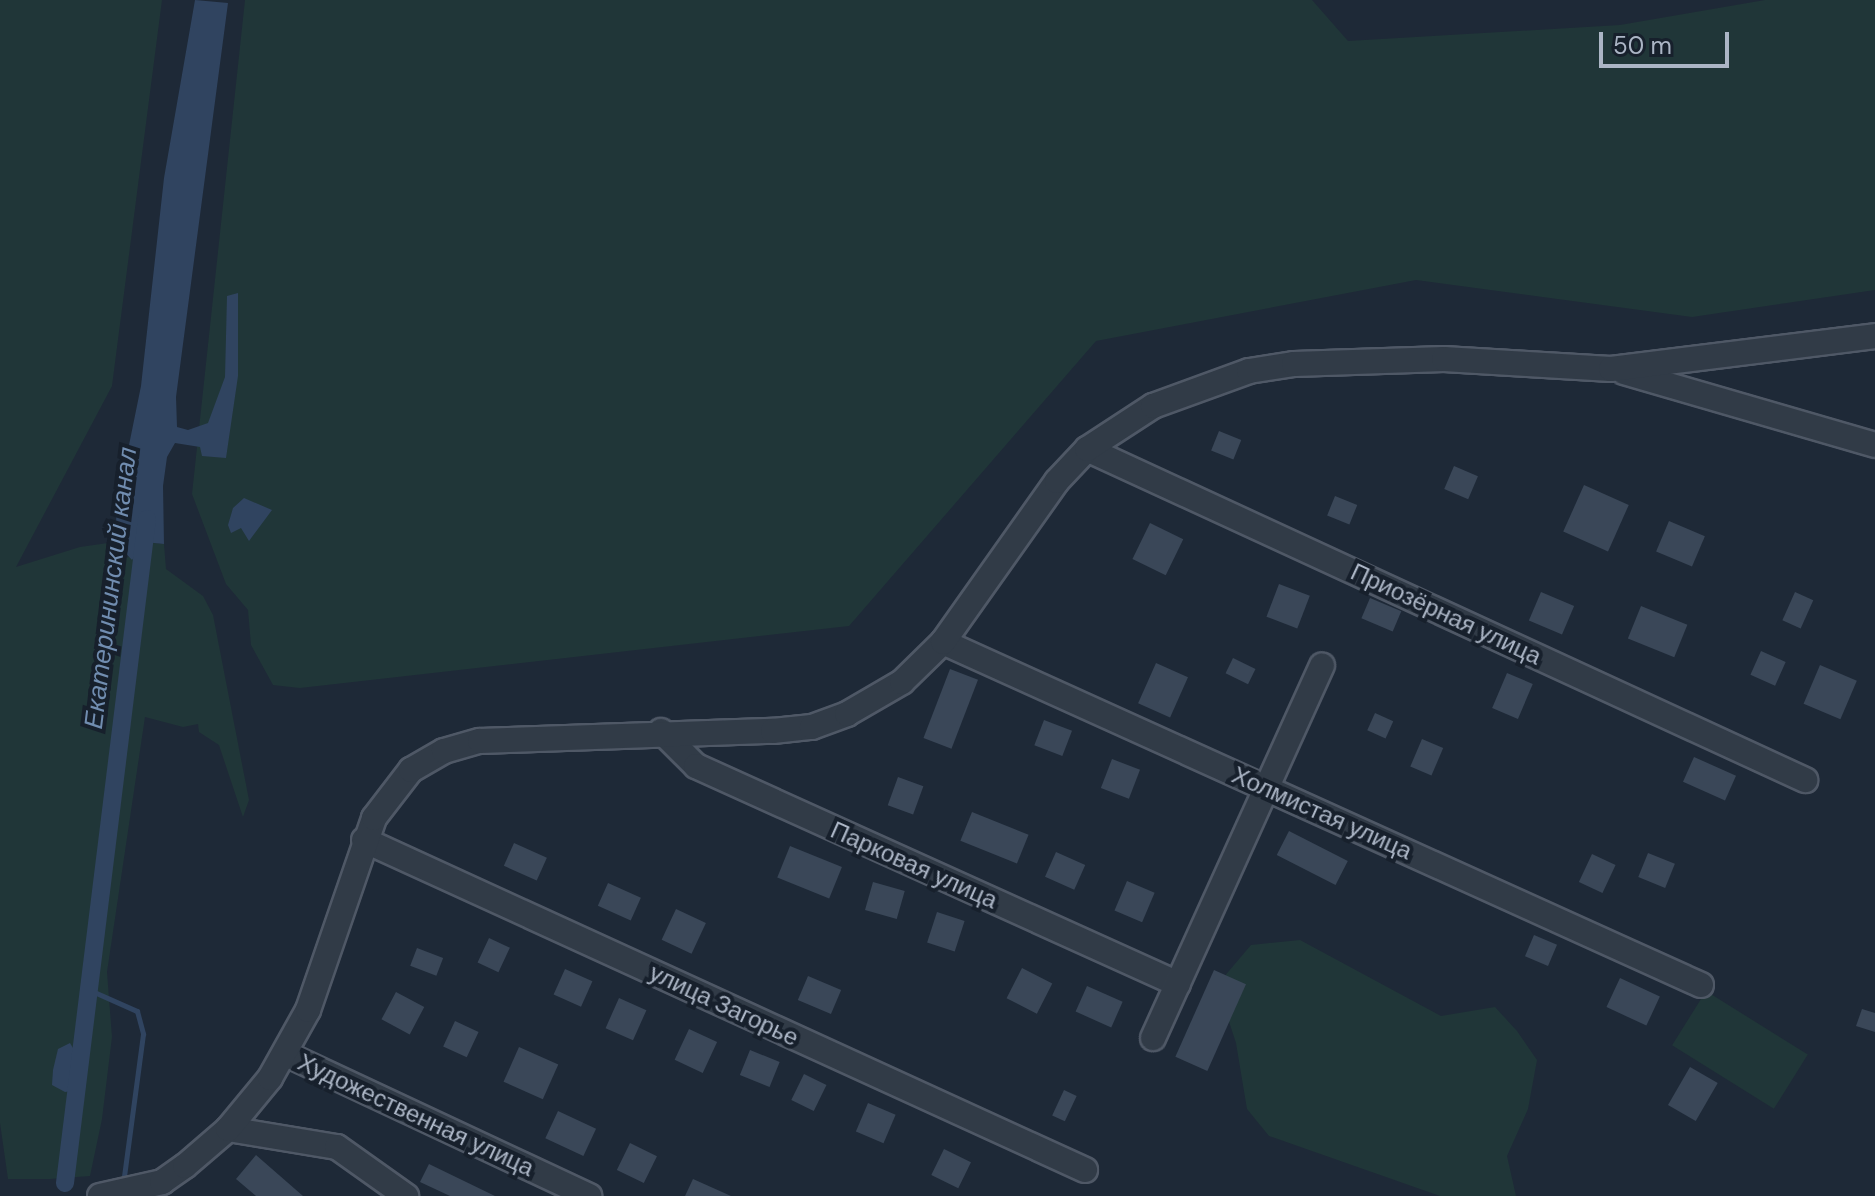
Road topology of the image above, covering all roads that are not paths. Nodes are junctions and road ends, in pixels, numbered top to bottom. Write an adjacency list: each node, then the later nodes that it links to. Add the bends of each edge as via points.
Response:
1 (1875, 336): 2 (street)
2 (1611, 369): 3 (street, via 1790,416); 4 (street, via 1444,359 1294,364 1195,388 1153,406)
3 (1875, 445)
4 (1087, 449): 5 (street, via 1031,516); 8 (street, Приозёрная улица)
5 (943, 642): 7 (street, via 875,700 812,727); 9 (street, Холмистая улица)
6 (1322, 665): 9 (street)
7 (661, 731): 10 (street, via 480,741 444,751 411,770); 11 (street, Парковая улица, via 696,766)
8 (1805, 780)
9 (1267, 787): 11 (street); 12 (street, Холмистая улица)
10 (364, 840): 14 (street, via 308,1010); 16 (street, улица Загорье)
11 (1178, 984): 13 (street)
12 (1701, 985)
13 (1153, 1038)
14 (286, 1054): 15 (street); 20 (street, Художественная улица)
15 (228, 1129): 17 (street, via 162,1182); 19 (street, via 337,1147)
16 (1085, 1170)
17 (118, 1194): 18 (street)
18 (100, 1196)
19 (406, 1196)
20 (589, 1196)

